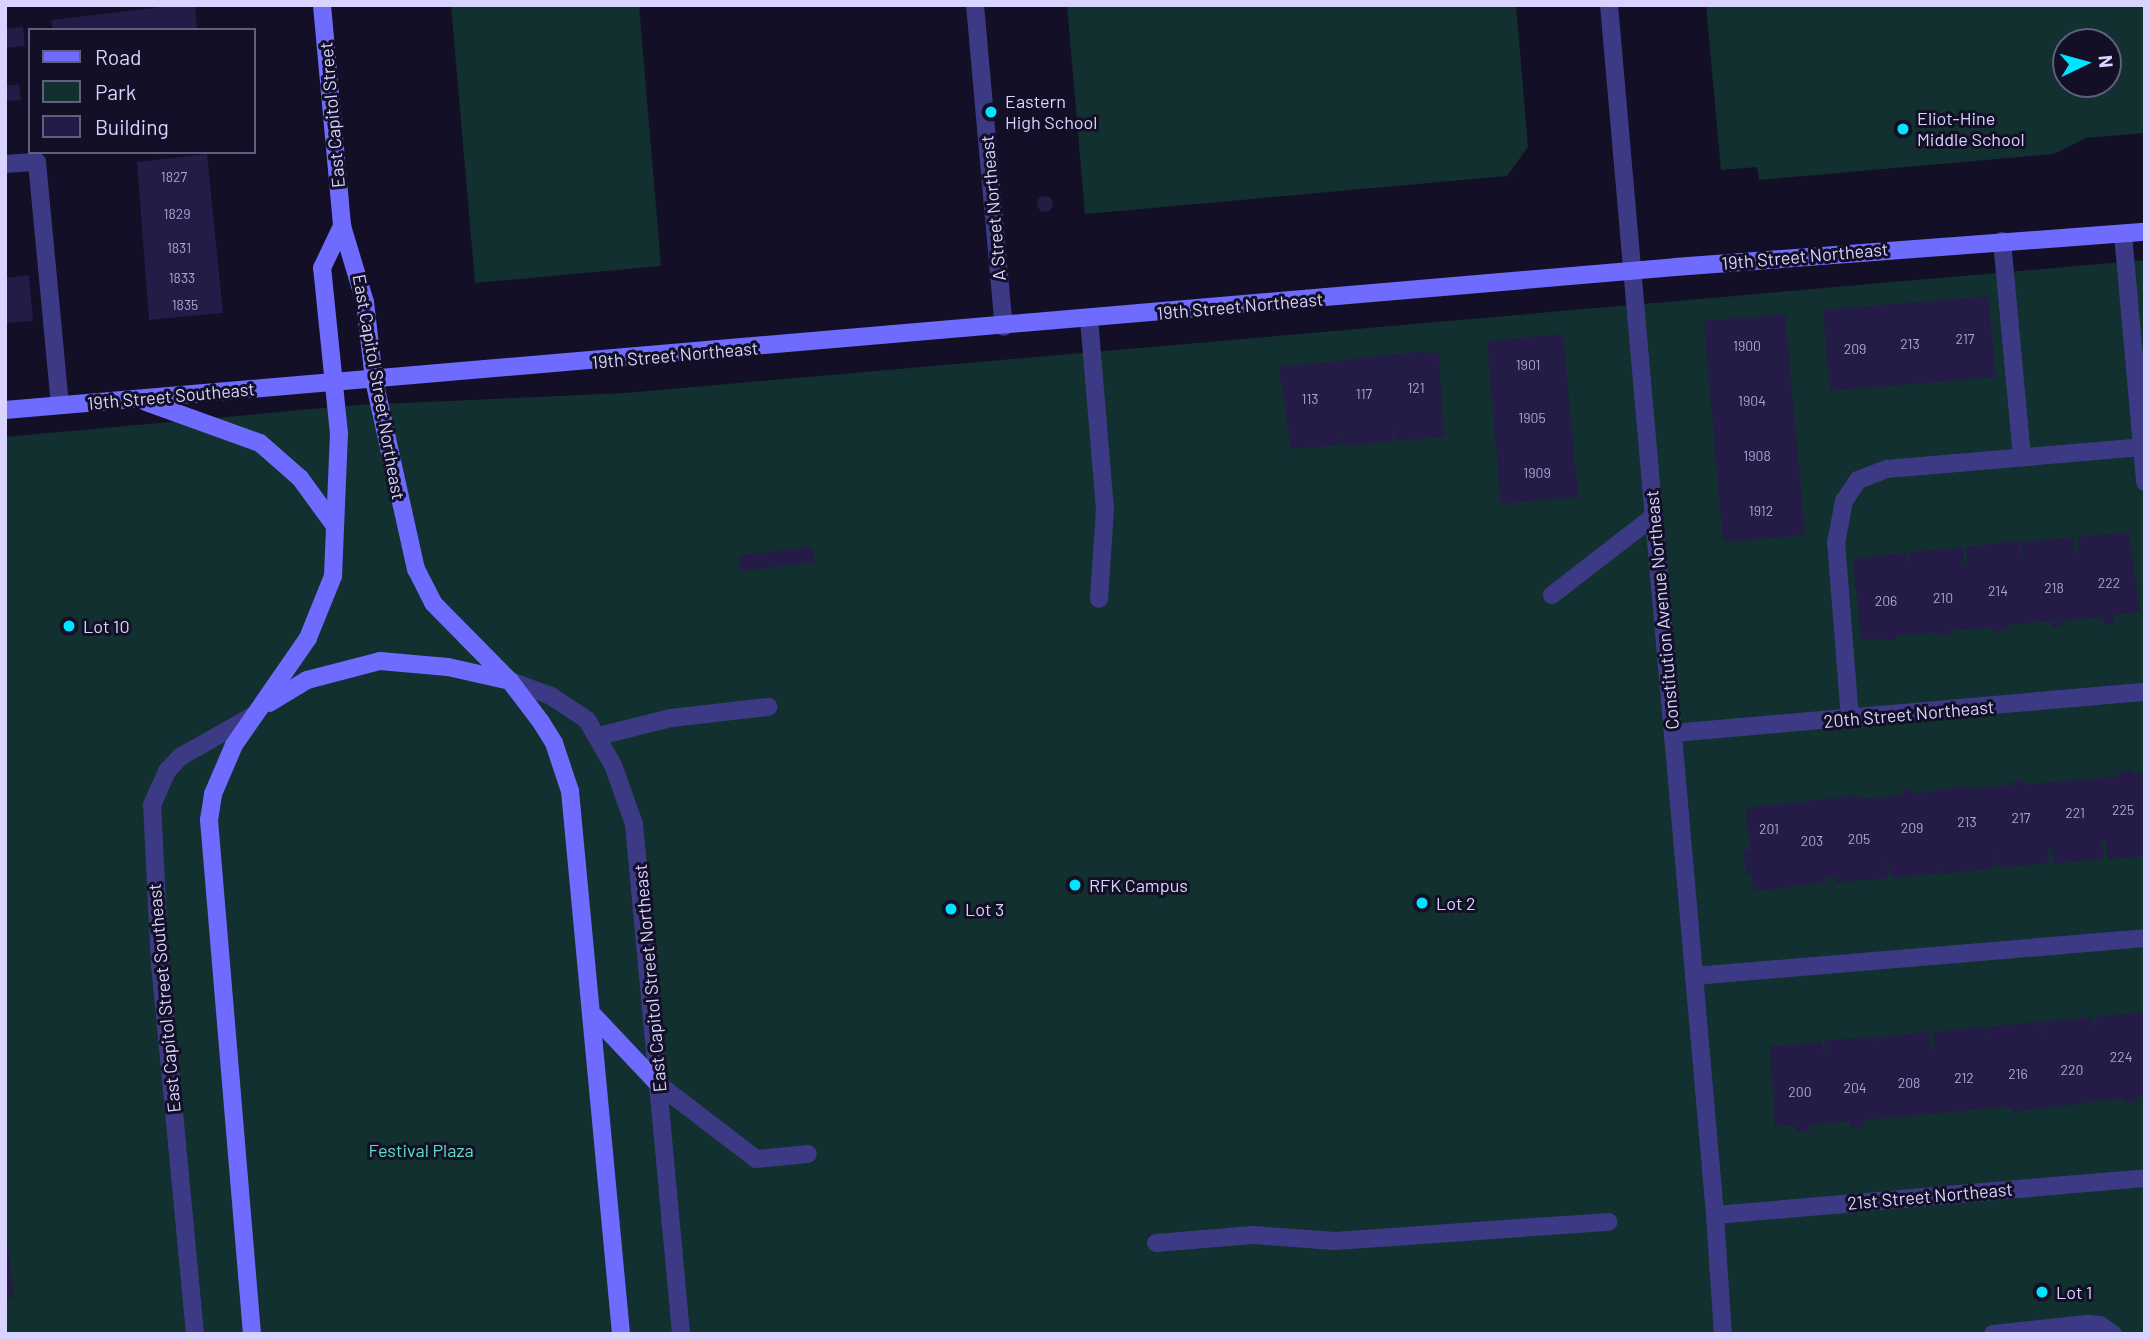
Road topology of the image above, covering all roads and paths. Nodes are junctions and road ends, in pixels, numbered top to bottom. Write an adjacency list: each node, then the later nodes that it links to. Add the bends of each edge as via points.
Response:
1 (322, 5): 5 (main road, East Capitol Street)
2 (975, 5): 11 (street, A Street Northeast)
3 (1609, 5): 9 (street, Constitution Avenue Northeast)
4 (5, 164): 15 (street, via 37,162)
5 (342, 226): 12 (main road, East Capitol Street Northeast, via 365,302); 13 (main road, East Capitol Street Southeast, via 323,268)
6 (2145, 232): 7 (main road, 19th Street Northeast)
7 (2123, 234): 8 (main road, 19th Street Northeast); 17 (street)
8 (2002, 241): 9 (main road, 19th Street Northeast); 18 (street)
9 (1632, 271): 10 (main road, 19th Street Northeast); 20 (street, Constitution Avenue Northeast)
10 (1089, 319): 11 (main road, 19th Street Northeast); 23 (street, via 1105,509)
11 (1004, 327): 12 (main road, 19th Street Northeast)
12 (374, 380): 13 (main road, 19th Street Northeast); 24 (main road, East Capitol Street Northeast, via 408,540 424,587 444,615)
13 (336, 382): 14 (main road, 19th Street Southeast); 21 (main road, East Capitol Street Southeast)
14 (137, 399): 15 (main road, 19th Street Southeast); 21 (main road, via 260,443 300,478)
15 (60, 405): 16 (main road, 19th Street Southeast)
16 (5, 410)
17 (2142, 447): 18 (street); 19 (street)
18 (2022, 457): 28 (street, via 1876,471 1849,490 1836,543)
19 (2145, 482)
20 (1653, 517): 22 (street); 29 (street, Constitution Avenue Northeast)
21 (335, 526): 27 (main road, East Capitol Street Southeast, via 332,576 318,621)
22 (1552, 595)
23 (1100, 599)
24 (510, 681): 27 (main road, via 439,665 380,661 307,680); 30 (street, East Capitol Street Northeast, via 573,708); 33 (main road, East Capitol Street Northeast, via 554,743 570,791)
25 (2145, 692): 28 (street, 20th Street Northeast)
26 (768, 707): 30 (street, via 671,718)
27 (256, 714): 40 (street, East Capitol Street Southeast, via 180,757 157,789 151,814 160,966); 41 (main road, East Capitol Street Southeast, via 222,768 208,845)
28 (1850, 719): 29 (street, 20th Street Northeast)
29 (1673, 733): 32 (street, Constitution Avenue Northeast)
30 (598, 736): 34 (street, East Capitol Street Northeast, via 624,795 639,849)
31 (2145, 938): 32 (street)
32 (1694, 976): 37 (street, Constitution Avenue Northeast)
33 (594, 1016): 34 (main road); 42 (main road, East Capitol Street Northeast)
34 (658, 1084): 35 (street, via 756,1159); 43 (street, East Capitol Street Northeast)
35 (808, 1154)
36 (2145, 1178): 37 (street, 21st Street Northeast)
37 (1715, 1216): 44 (street, Constitution Avenue Northeast)
38 (1608, 1222): 39 (street, via 1335,1241 1253,1235)
39 (1156, 1243)
40 (195, 1334)
41 (252, 1334)
42 (621, 1334)
43 (681, 1334)
44 (1723, 1334)
45 (1993, 1334): 46 (street, via 2087,1324 2100,1325)
46 (2113, 1334)

